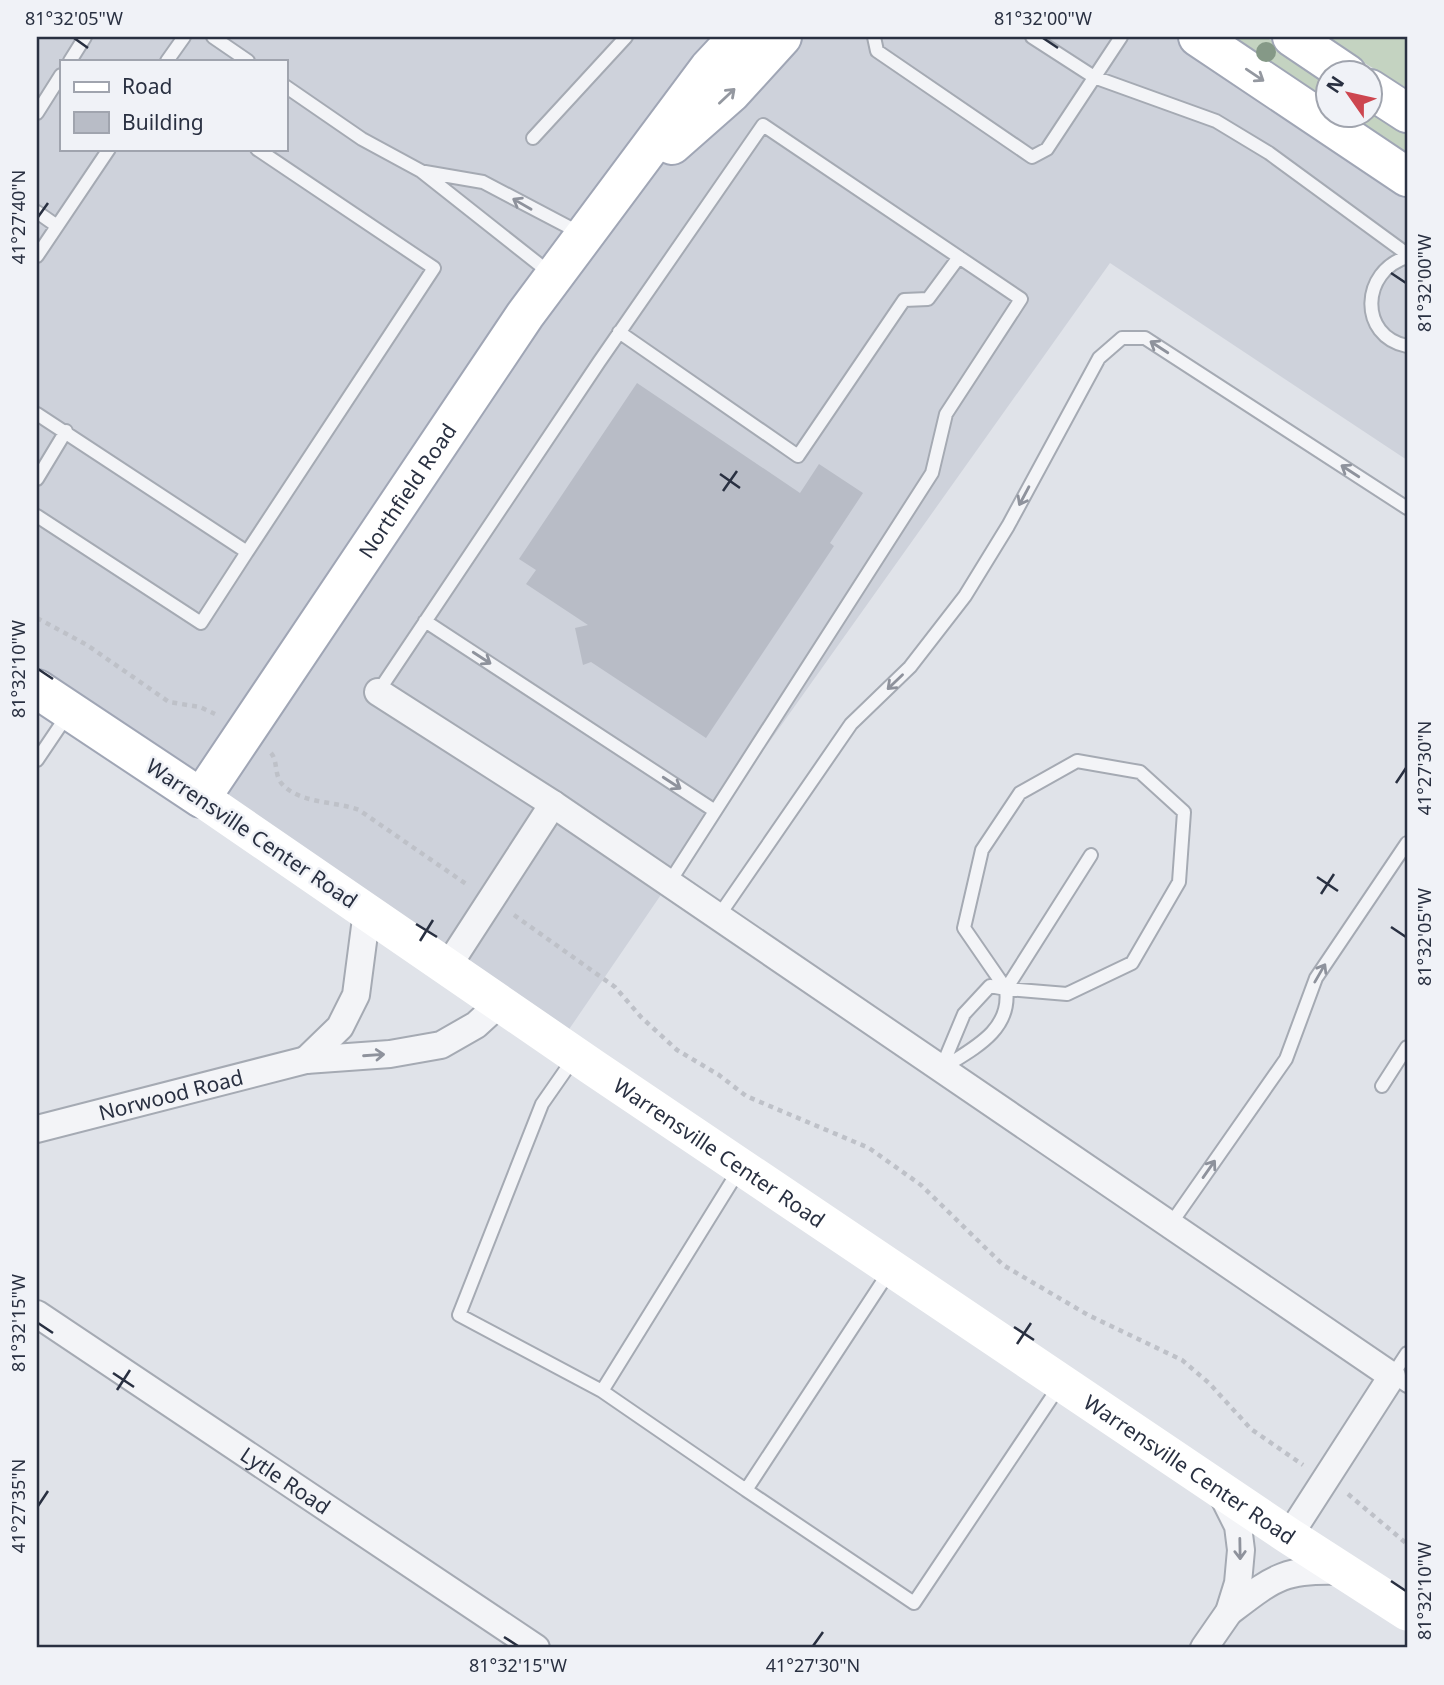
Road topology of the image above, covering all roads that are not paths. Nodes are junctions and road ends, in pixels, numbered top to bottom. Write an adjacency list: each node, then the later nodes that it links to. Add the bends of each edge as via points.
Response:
1 (85, 37): 12 (lane)
2 (184, 37): 13 (lane)
3 (213, 37): 14 (lane)
4 (626, 37): 22 (lane)
5 (738, 37): 27 (main road, Northfield Road, via 709,68)
6 (782, 37): 27 (main road, Northfield Road, one-way to 6, via 731,93)
7 (874, 37): 17 (lane, via 877,51 1032,157 1047,149)
8 (1032, 37): 17 (lane)
9 (1121, 37): 17 (lane)
10 (1198, 37): 26 (main road, one-way to 26)
11 (1293, 37): 15 (main road)
12 (71, 60)
13 (168, 60)
14 (247, 60)
15 (1327, 60)
16 (60, 77): 20 (lane)
17 (1094, 78): 31 (lane, via 1216,121 1269,153)
18 (287, 87): 25 (lane, via 370,144)
19 (1384, 98): 21 (main road)
20 (37, 113)
21 (1407, 113)
22 (533, 138)
23 (108, 150): 29 (lane)
24 (258, 150): 42 (lane, via 434,268)
25 (421, 171): 30 (lane, one-way to 25, via 483,182); 34 (lane)
26 (1407, 177)
27 (620, 190): 30 (main road, Northfield Road)
28 (37, 212): 29 (lane)
29 (57, 226): 32 (lane)
30 (583, 235): 34 (main road, Northfield Road)
31 (1407, 255): 36 (lane, via 1383,270 1371,298 1379,328 1389,339)
32 (37, 256)
33 (959, 257): 35 (lane, via 928,299 904,300 797,456); 35 (lane, via 763,125); 50 (lane, via 1021,299 946,414 932,473)
34 (554, 275): 48 (main road, Northfield Road)
35 (620, 332): 43 (lane)
36 (1407, 346)
37 (37, 414): 38 (lane)
38 (66, 431): 39 (lane); 42 (lane)
39 (37, 479)
40 (1407, 508): 55 (lane, one-way to 55, via 1145,338 1122,338 1099,358 965,596 910,667 852,724)
41 (37, 516): 42 (lane, via 201,623)
42 (247, 552)
43 (425, 621): 45 (lane); 50 (lane, one-way to 50)
44 (37, 688): 46 (main road, Warrensville Center Road)
45 (378, 692): 49 (street)
46 (70, 711): 47 (lane); 48 (main road, Warrensville Center Road)
47 (37, 760)
48 (201, 798): 54 (main road, Warrensville Center Road)
49 (553, 804): 53 (street); 56 (street)
50 (715, 811): 53 (lane)
51 (1407, 843): 66 (lane, one-way to 51, via 1286,1059 1316,978)
52 (1091, 855): 57 (lane)
53 (669, 883): 55 (street)
54 (368, 911): 56 (main road, Warrensville Center Road); 61 (street, Norwood Road, via 356,996 340,1027)
55 (718, 917): 62 (street)
56 (448, 966): 58 (main road, Warrensville Center Road)
57 (1006, 989): 57 (lane, via 1067,993 1132,963 1179,882 1184,812 1140,772 1077,761 1020,793 982,849 964,928); 62 (lane, via 1009,1006 990,1037); 62 (lane, via 990,986 964,1014)
58 (500, 1003): 60 (main road, Warrensville Center Road); 61 (street, Norwood Road, one-way to 58, via 441,1045 476,1025)
59 (1407, 1047): 63 (lane)
60 (576, 1055): 65 (main road, Warrensville Center Road); 72 (lane, via 542,1104 459,1315)
61 (306, 1060): 64 (street, Norwood Road)
62 (941, 1069): 66 (street)
63 (1382, 1086)
64 (37, 1129)
65 (741, 1167): 67 (main road, Warrensville Center Road); 72 (lane)
66 (1170, 1225): 70 (street)
67 (891, 1268): 71 (main road, Warrensville Center Road); 73 (lane)
68 (37, 1314): 79 (street, Lytle Road)
69 (1407, 1353): 70 (lane)
70 (1399, 1381): 75 (street)
71 (1061, 1383): 73 (lane, via 914,1603); 74 (main road, Warrensville Center Road)
72 (602, 1391): 73 (lane)
73 (746, 1490)
74 (1220, 1490): 75 (main road, Warrensville Center Road); 77 (street, one-way to 77, via 1238,1526 1241,1550)
75 (1289, 1536): 76 (main road, Warrensville Center Road)
76 (1343, 1571): 77 (street, via 1301,1570 1281,1576); 78 (main road, Warrensville Center Road)
77 (1229, 1612): 80 (street)
78 (1407, 1612)
79 (536, 1648)
80 (1205, 1648)

